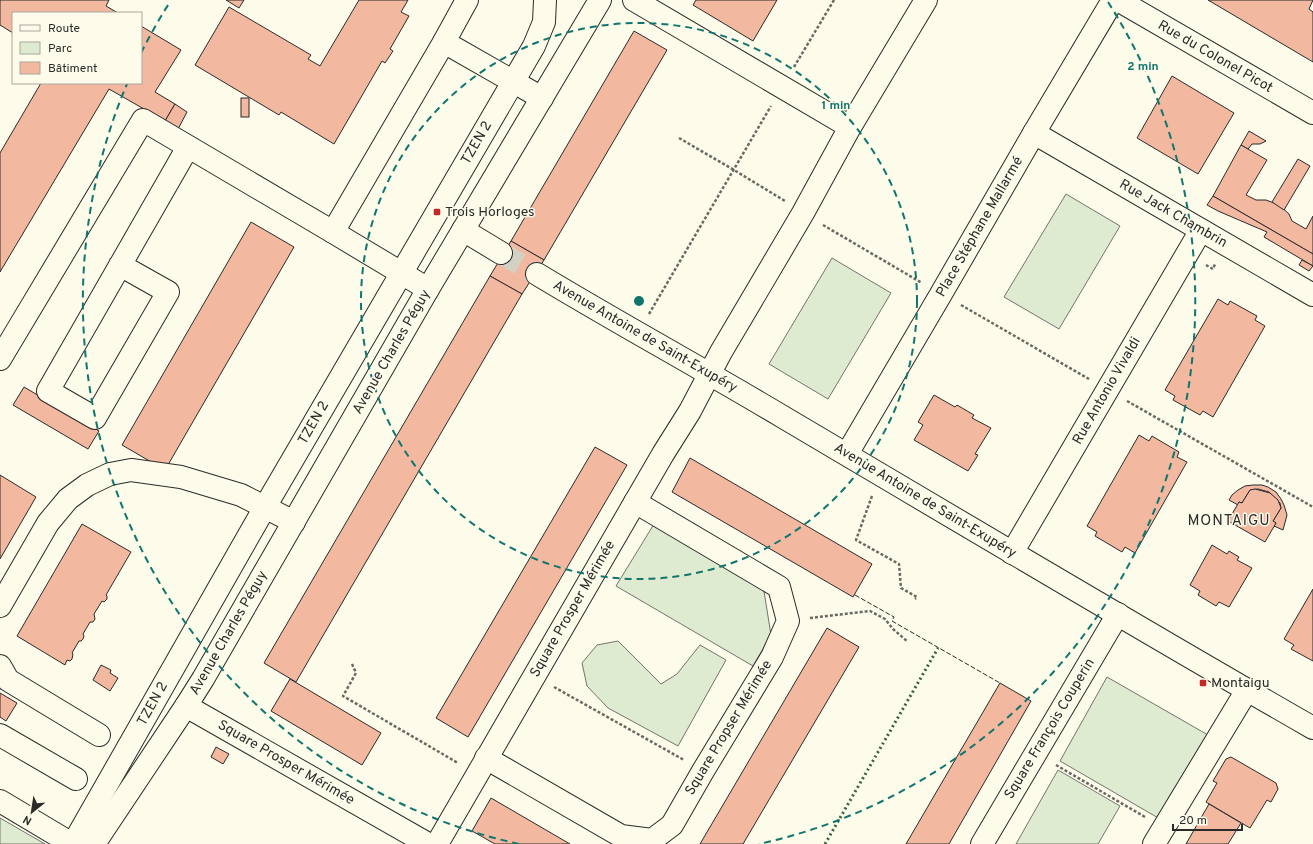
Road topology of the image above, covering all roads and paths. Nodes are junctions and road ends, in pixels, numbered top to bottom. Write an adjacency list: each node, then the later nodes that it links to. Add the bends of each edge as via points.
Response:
1 (467, 0): 9 (street)
2 (545, 0): 10 (street, TZEN 2, via 544,22 534,46)
3 (600, 0): 12 (street, Avenue Charles Péguy)
4 (634, 0): 11 (street)
5 (834, 0): 11 (path)
6 (926, 0): 14 (street)
7 (1113, 0): 15 (street, Place Stéphane Mallarmé)
8 (1118, 0): 13 (street, Rue du Colonel Picot)
9 (444, 42): 10 (street); 19 (street)
10 (513, 82): 12 (street); 22 (street, TZEN 2)
11 (782, 87): 14 (street); 26 (path)
12 (542, 98): 17 (street, Avenue Charles Péguy)
13 (1313, 113)
14 (850, 127): 28 (street)
15 (1034, 133): 18 (street, Rue Jack Chambrin); 30 (street, Place Stéphane Mallarmé)
16 (188, 147): 19 (street); 21 (street); 27 (street, via 143,120)
17 (463, 230): 20 (street); 24 (street, Avenue Charles Péguy)
18 (1201, 230): 25 (street, Rue Jack Chambrin); 36 (street, Rue Antonio Vivaldi)
19 (333, 232): 22 (street)
20 (501, 253)
21 (120, 265): 21 (street, via 168,292 95,418 48,391)
22 (402, 273): 24 (street); 33 (street, TZEN 2)
23 (537, 274): 26 (street, Avenue Antoine de Saint-Exupéry)
24 (428, 289): 35 (street, Avenue Charles Péguy)
25 (1313, 295)
26 (638, 334): 28 (street, Avenue Antoine de Saint-Exupéry)
27 (0, 359)
28 (710, 375): 30 (street, Avenue Antoine de Saint-Exupéry); 32 (street, Square Prosper Mérimée)
29 (1204, 445): 34 (path)
30 (846, 454): 36 (street, Avenue Antoine de Saint-Exupéry)
31 (874, 491): 37 (path, via 856,540 899,564 900,588 917,597)
32 (634, 502): 40 (street, via 779,587); 49 (street, Square Prosper Mérimée)
33 (266, 506): 35 (street); 38 (street, via 241,495 181,477 131,470 110,474 86,485 68,499 48,523); 53 (street, TZEN 2)
34 (1313, 507)
35 (294, 522): 44 (street, Avenue Charles Péguy)
36 (1012, 552): 39 (street, Avenue Antoine de Saint-Exupéry)
37 (915, 599)
38 (0, 606)
39 (1118, 614): 43 (street, Avenue Antoine de Saint-Exupéry); 48 (street, Square François Couperin)
40 (788, 621): 41 (path, via 870,611 885,619); 49 (street, Square Propser Mérimée, via 772,657 672,825 652,840 620,836)
41 (908, 642)
42 (0, 666): 47 (street, via 8,680)
43 (1247, 690): 45 (street, Avenue Antoine de Saint-Exupéry); 52 (street)
44 (186, 706): 54 (street, Avenue Charles Péguy); 55 (street, Square Prosper Mérimée)
45 (1313, 728)
46 (0, 735): 50 (street)
47 (99, 735)
48 (1035, 753): 52 (path); 57 (street, Square François Couperin)
49 (486, 758): 56 (street, Square Prosper Mérimée)
50 (76, 779)
51 (0, 801): 53 (street)
52 (1159, 836)
53 (73, 844)
54 (94, 844)
55 (428, 844)
56 (437, 844)
57 (982, 844)

